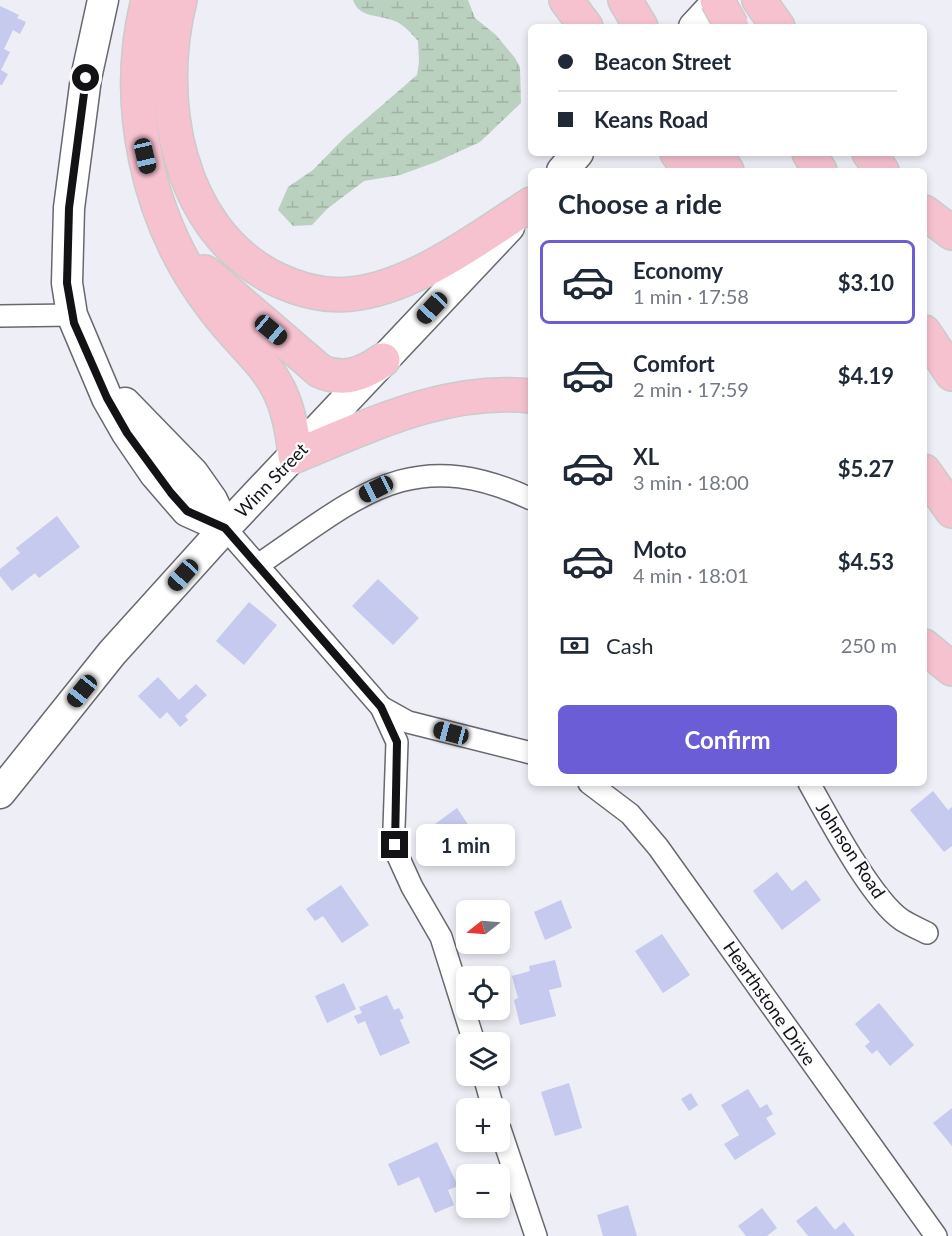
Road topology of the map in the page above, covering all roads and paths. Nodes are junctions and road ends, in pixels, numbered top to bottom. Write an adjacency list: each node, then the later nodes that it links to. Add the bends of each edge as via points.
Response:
1 (103, 0): 20 (main road, via 86,78 69,208 67,283)
2 (148, 0): 18 (highway, via 140,46 138,106 150,176)
3 (180, 0): 15 (highway, via 170,72 180,152 210,220 232,247 259,269 285,283 318,293 366,292 436,263)
4 (566, 0): 7 (highway)
5 (718, 0): 8 (main road); 9 (highway, bridge)
6 (759, 0): 10 (highway)
7 (584, 24)
8 (697, 24)
9 (730, 24)
10 (776, 24)
11 (575, 156): 13 (main road)
12 (678, 156): 14 (highway)
13 (565, 168)
14 (688, 168)
15 (528, 206)
16 (528, 207): 23 (main road, Winn Street)
17 (927, 214): 19 (highway)
18 (166, 224): 23 (highway, via 218,284 320,371 351,376); 26 (highway, via 210,304 278,383 290,415)
19 (952, 233)
20 (72, 315): 21 (street); 30 (main road, via 127,433 160,480 187,511)
21 (0, 316)
22 (927, 336): 24 (highway)
23 (383, 360): 26 (main road, Winn Street)
24 (952, 374)
25 (528, 396): 26 (highway, via 474,396 416,408)
26 (296, 456): 30 (main road, Winn Street)
27 (927, 475): 29 (highway)
28 (528, 498): 31 (street, via 468,476 441,474 401,480 358,498)
29 (952, 511)
30 (225, 528): 31 (street); 38 (main road, Winn Street, via 112,653)
31 (258, 565): 34 (street)
32 (927, 648): 33 (highway)
33 (952, 669)
34 (381, 707): 35 (street, via 408,722); 40 (street, via 397,742 397,854 441,938)
35 (528, 752)
36 (593, 786): 43 (street, Hearthstone Drive, via 630,814 658,847)
37 (811, 786): 39 (street, Johnson Road, via 882,901 902,920)
38 (0, 794)
39 (927, 933)
40 (471, 1032)
41 (508, 1152): 42 (street)
42 (536, 1236)
43 (936, 1236)

